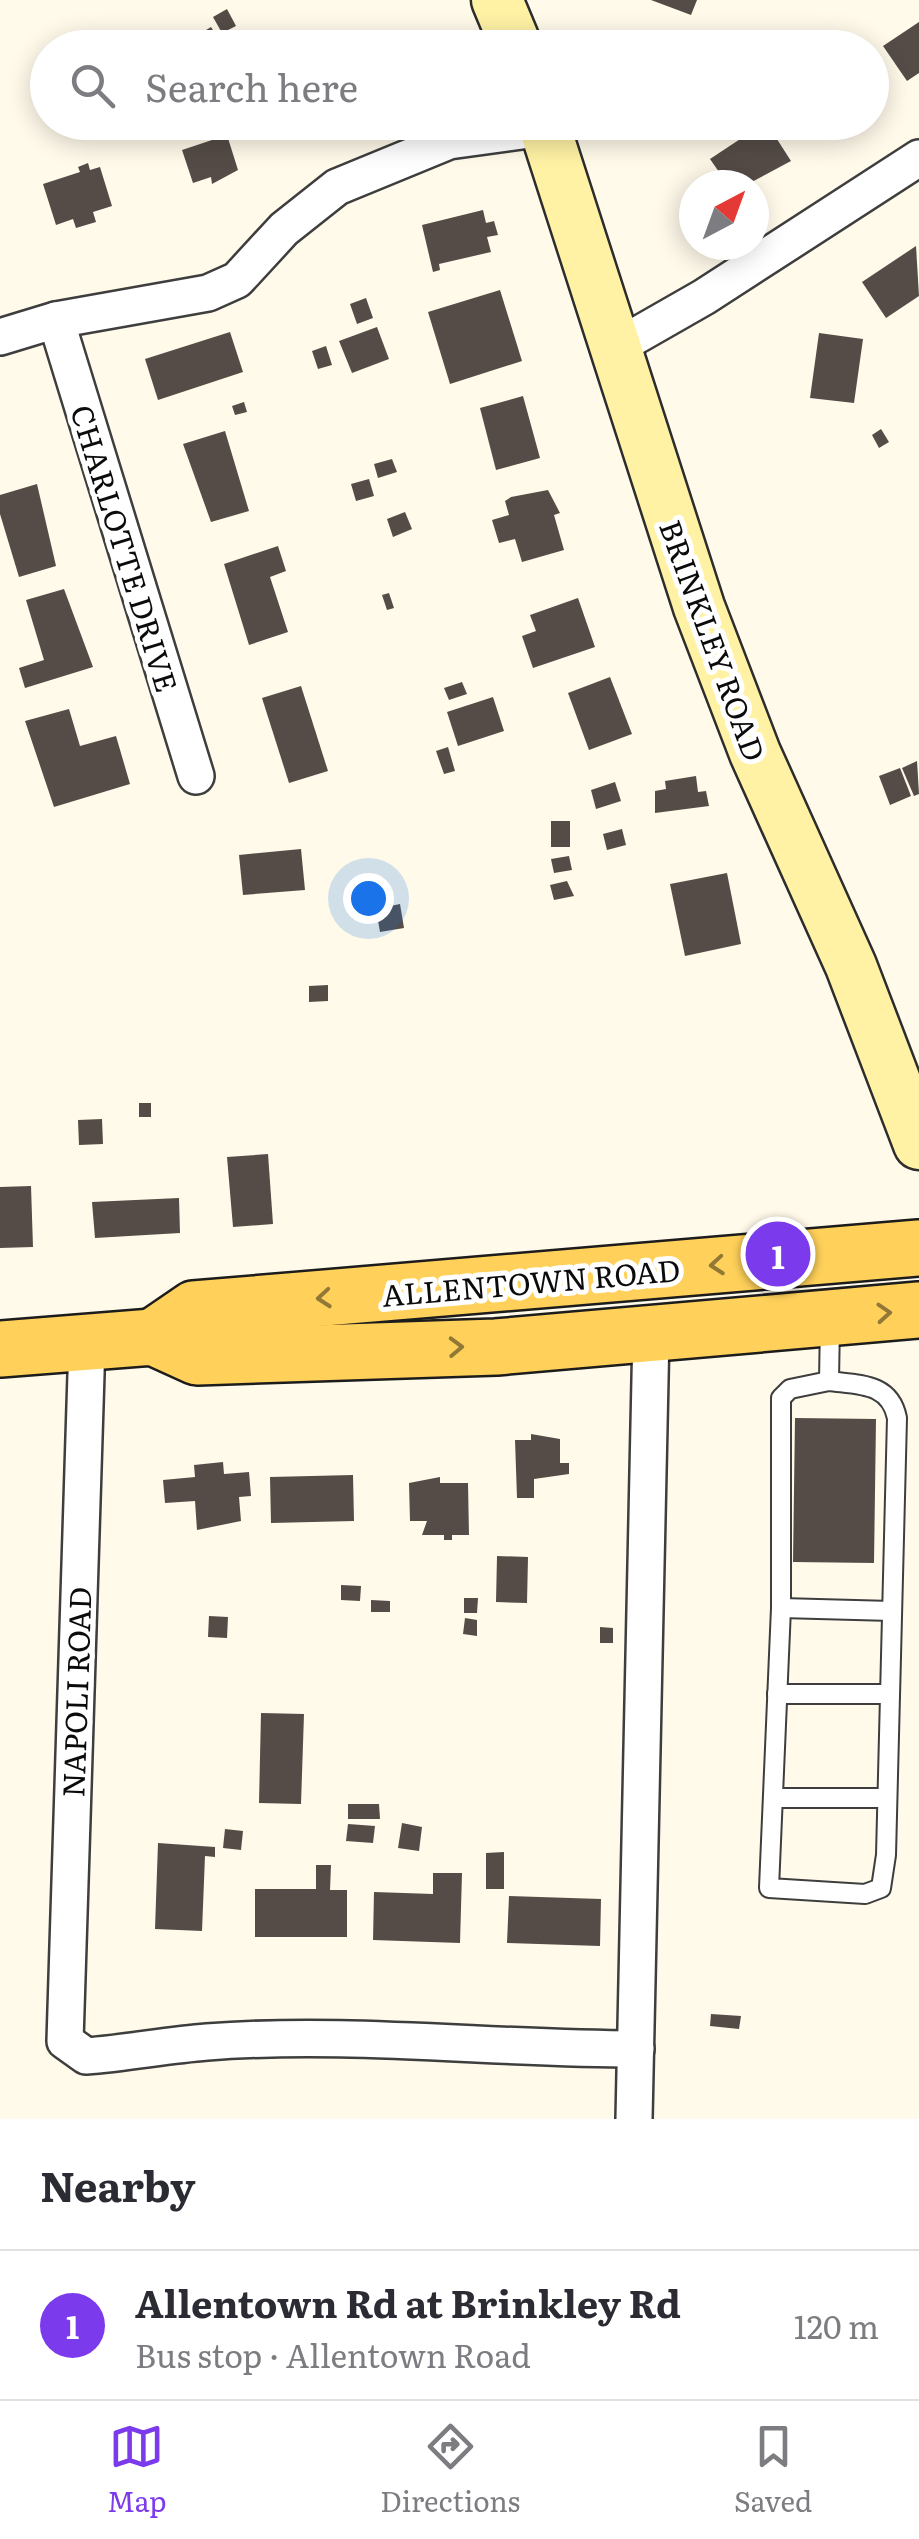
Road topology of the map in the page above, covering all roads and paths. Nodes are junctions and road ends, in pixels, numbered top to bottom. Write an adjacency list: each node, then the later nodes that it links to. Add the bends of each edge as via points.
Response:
1 (497, 0): 2 (main road)
2 (510, 30)
3 (455, 140): 6 (street, via 336,187 284,229 238,280 208,293)
4 (548, 140): 8 (main road, BRINKLEY ROAD)
5 (919, 158): 8 (street, via 687,308)
6 (56, 320): 7 (street); 9 (street, CHARLOTTE DRIVE)
7 (0, 337)
8 (613, 348): 10 (main road, BRINKLEY ROAD, via 727,682)
9 (196, 776)
10 (919, 1144)
11 (919, 1248): 15 (main road, ALLENTOWN ROAD, one-way to 15, via 194,1309)
12 (919, 1310): 13 (main road, ALLENTOWN ROAD, one-way to 12)
13 (830, 1316): 14 (main road, ALLENTOWN ROAD); 18 (lane)
14 (651, 1333): 15 (main road, ALLENTOWN ROAD, one-way to 14, via 198,1357 496,1347); 25 (street)
15 (152, 1337): 16 (main road, ALLENTOWN ROAD)
16 (88, 1342): 17 (main road, ALLENTOWN ROAD); 25 (street, NAPOLI ROAD, via 64,2042 86,2056 260,2040)
17 (0, 1349)
18 (829, 1381): 19 (lane, via 790,1389 781,1398); 20 (lane, via 881,1390 894,1403)
19 (780, 1608): 20 (lane); 21 (lane)
20 (892, 1611): 22 (lane)
21 (777, 1694): 22 (lane); 23 (lane)
22 (890, 1694): 24 (lane)
23 (773, 1798): 24 (lane); 24 (lane, via 769,1888 865,1894 881,1888)
24 (887, 1798)
25 (636, 2049): 26 (street)
26 (634, 2119)

